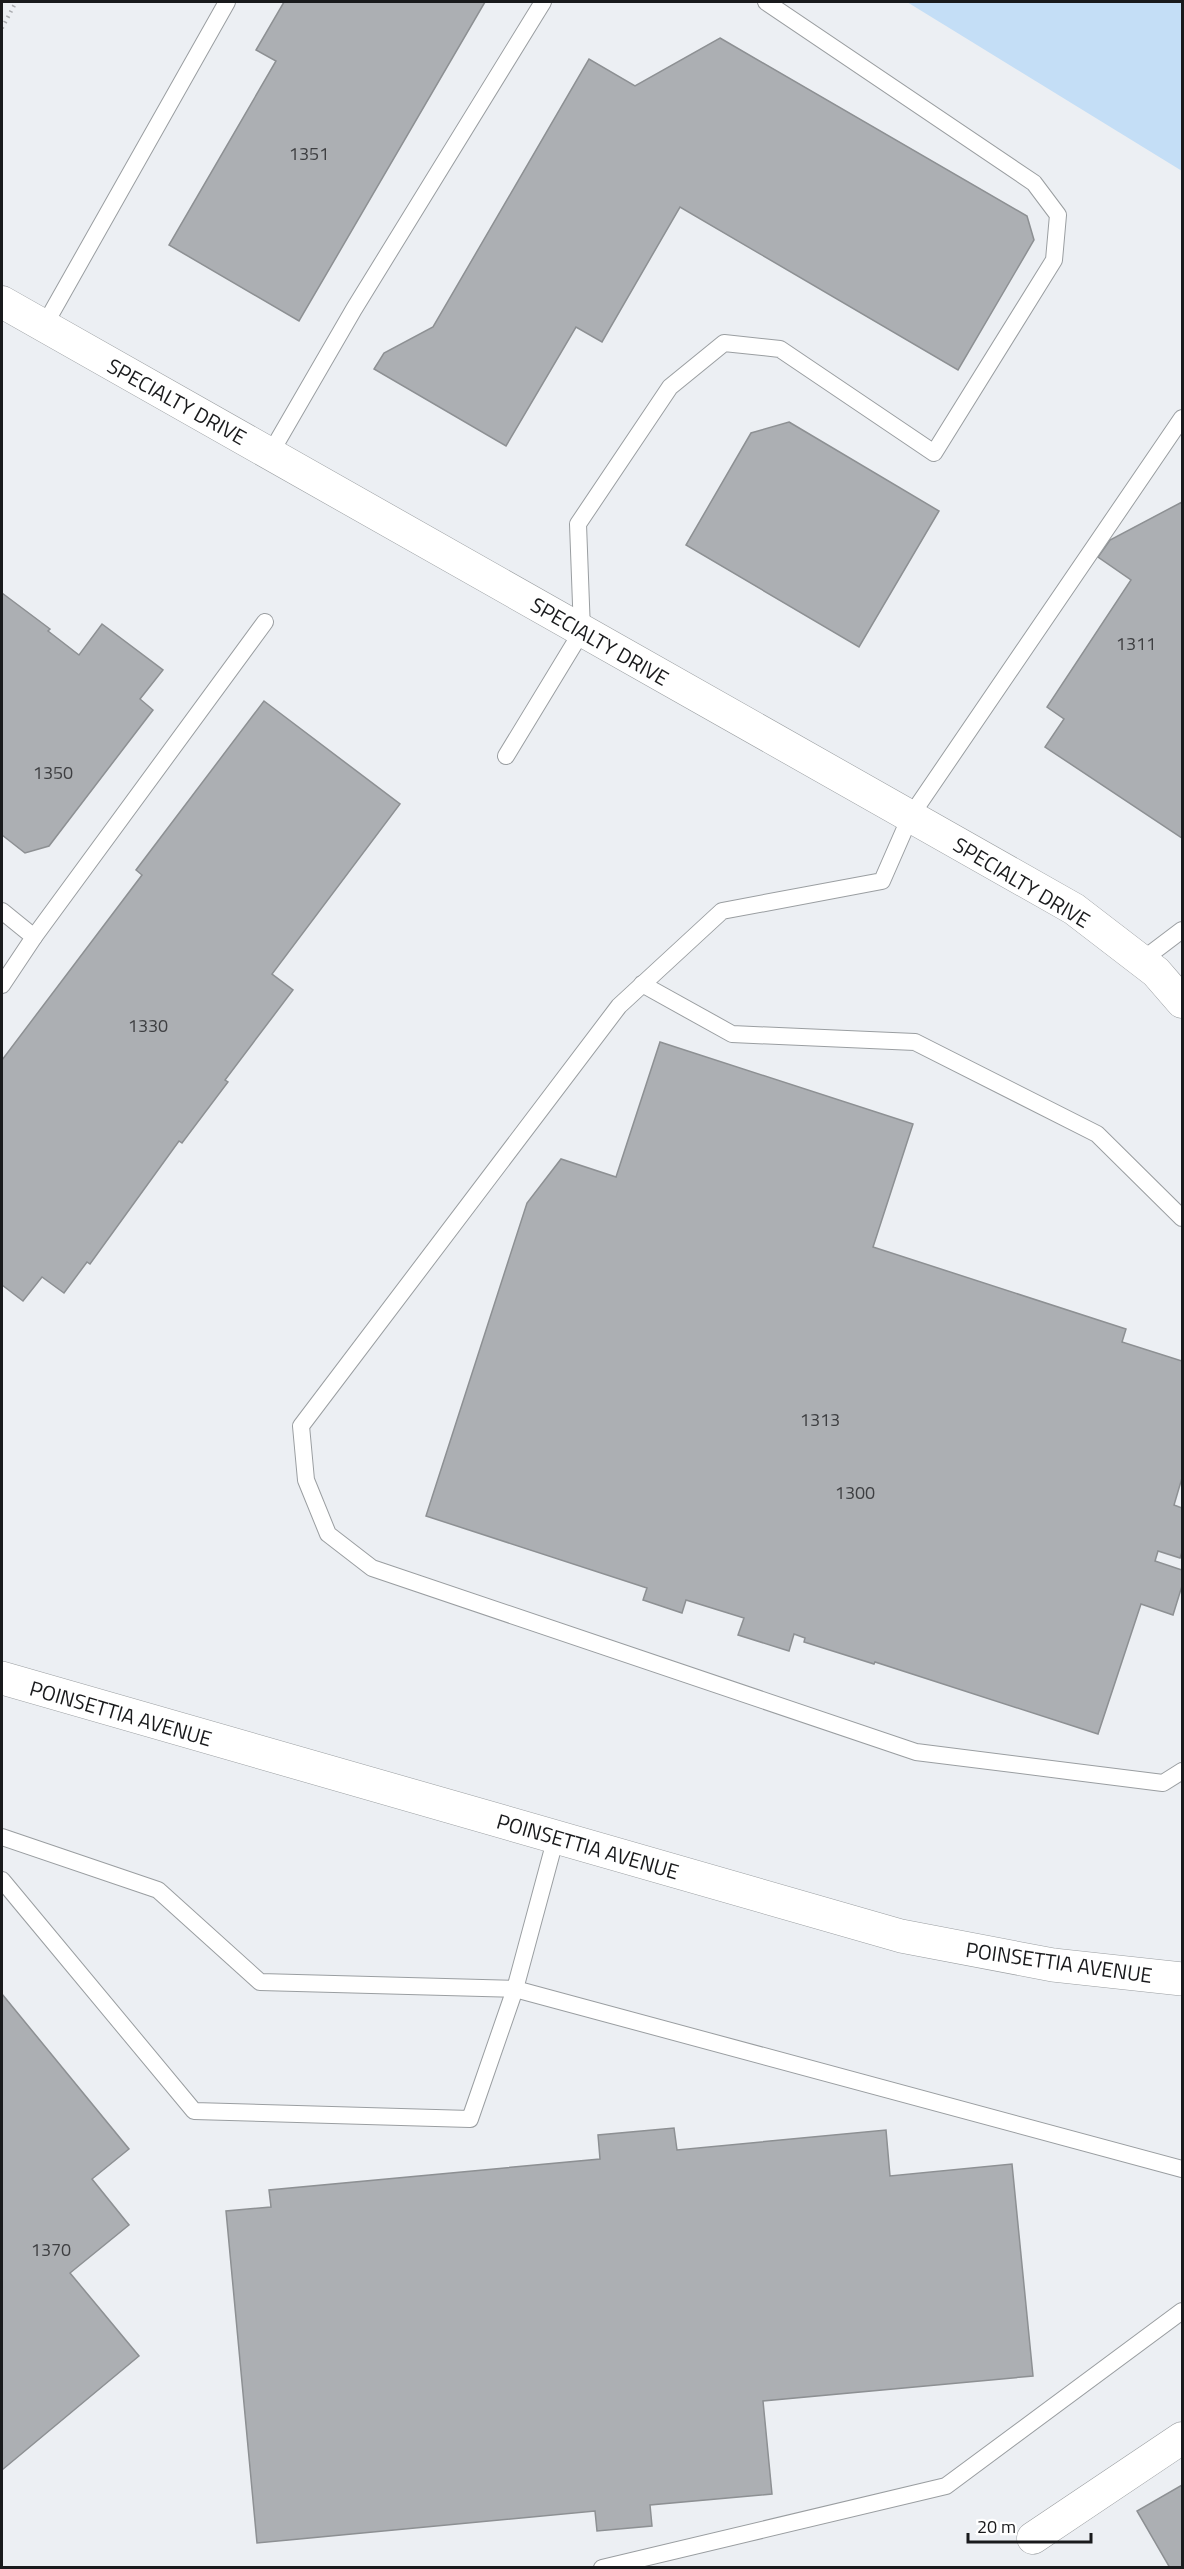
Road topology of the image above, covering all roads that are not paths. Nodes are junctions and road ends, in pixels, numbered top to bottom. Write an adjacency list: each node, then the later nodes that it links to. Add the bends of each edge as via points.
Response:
1 (227, 2): 5 (lane)
2 (543, 2): 7 (lane, via 354,309)
3 (766, 2): 9 (lane, via 1034,183 1058,215 1054,260 934,453 780,349 724,342 670,387 578,524)
4 (2, 302): 5 (street, SPECIALTY DRIVE)
5 (44, 326): 7 (street, SPECIALTY DRIVE)
6 (1182, 418): 11 (lane)
7 (270, 454): 9 (street, SPECIALTY DRIVE)
8 (265, 622): 14 (lane)
9 (582, 631): 10 (lane); 11 (street, SPECIALTY DRIVE)
10 (506, 756)
11 (910, 817): 15 (street, SPECIALTY DRIVE, via 1074,909); 16 (lane, via 882,881 722,911)
12 (2, 911): 14 (lane)
13 (1182, 930): 15 (lane)
14 (34, 937): 17 (lane)
15 (1141, 962): 18 (street, SPECIALTY DRIVE, via 1156,972)
16 (642, 984): 19 (lane, via 732,1034 915,1042 1097,1134); 21 (lane, via 619,1006 301,1426 306,1480 328,1534 372,1568 916,1752 1163,1783)
17 (2, 985)
18 (1182, 1002)
19 (1182, 1218)
20 (2, 1678): 23 (main road, POINSETTIA AVENUE)
21 (1182, 1771)
22 (2, 1837): 26 (lane, via 158,1890 260,1982)
23 (556, 1837): 25 (main road, POINSETTIA AVENUE, via 901,1936 1053,1965); 26 (lane)
24 (2, 1880): 26 (lane, via 194,2111 470,2119)
25 (1182, 1979)
26 (515, 1989): 27 (lane)
27 (1182, 2169)
28 (1182, 2311): 31 (lane, via 946,2486)
29 (1182, 2438): 30 (street)
30 (1033, 2538)
31 (602, 2568)

